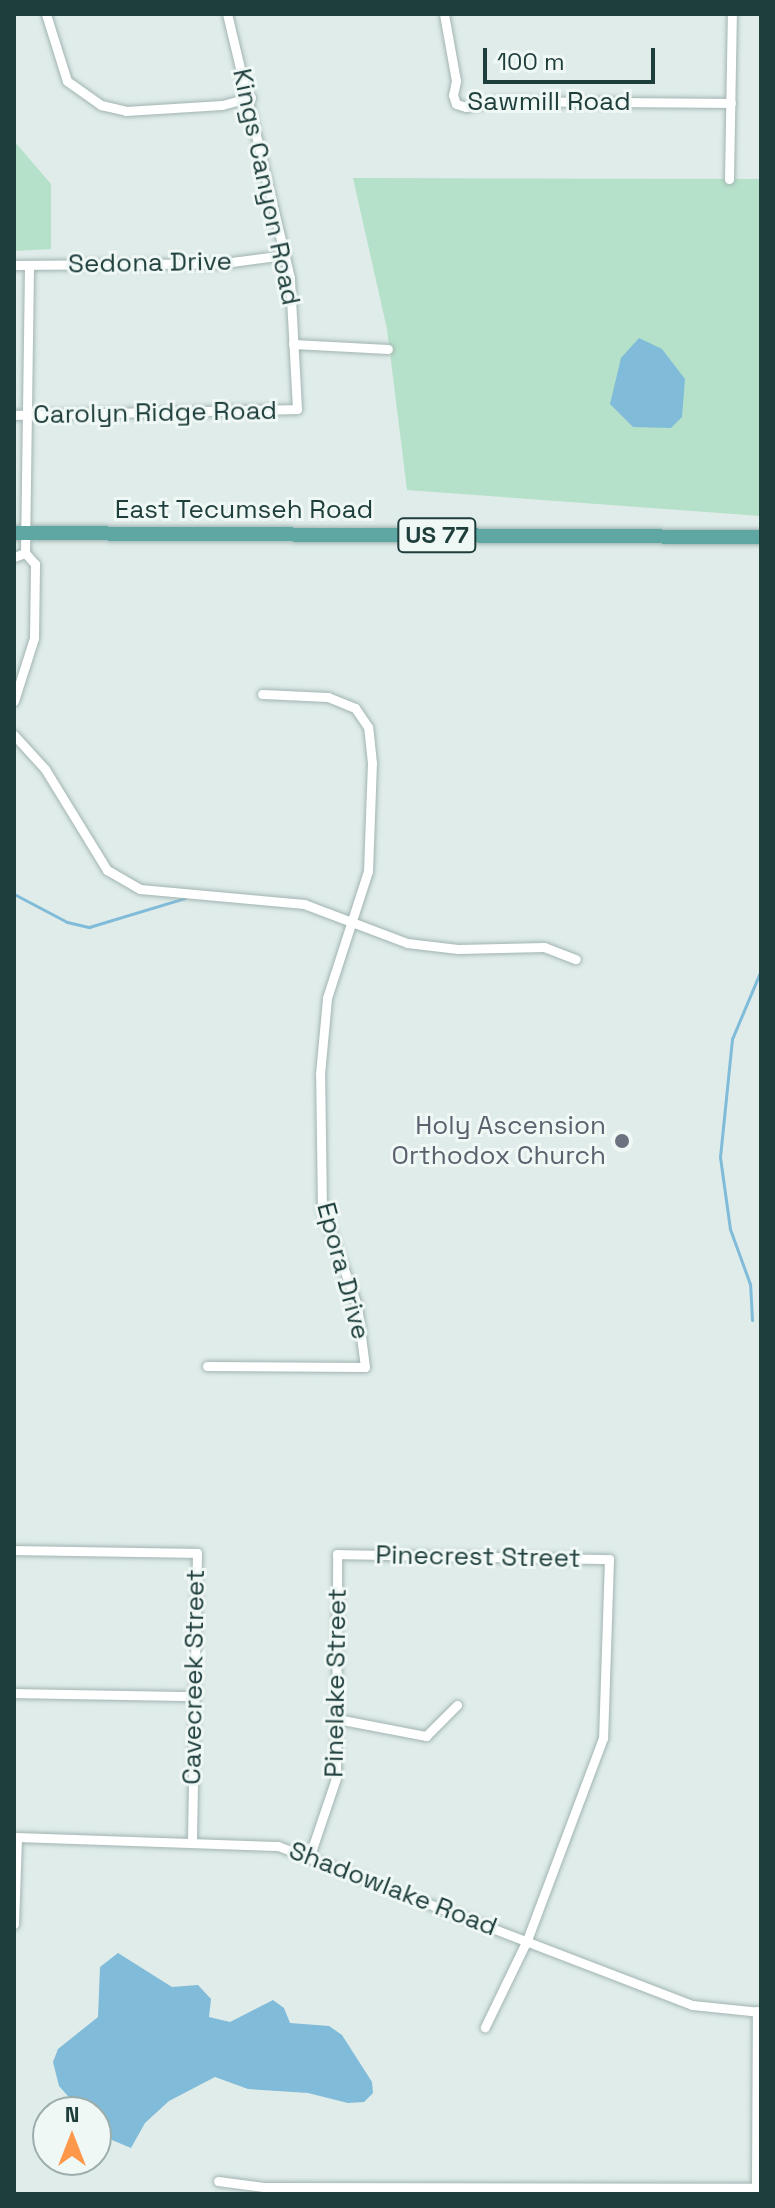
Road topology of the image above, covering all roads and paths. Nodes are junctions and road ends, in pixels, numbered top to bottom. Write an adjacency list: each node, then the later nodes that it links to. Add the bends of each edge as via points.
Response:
1 (46, 14): 5 (street, via 67,81 101,105 126,111 222,105)
2 (227, 14): 5 (street, Kings Canyon Road)
3 (444, 14): 6 (street, Sawmill Road, via 456,104)
4 (732, 14): 6 (street)
5 (251, 97): 8 (street, Kings Canyon Road)
6 (731, 103): 7 (street)
7 (729, 179)
8 (285, 255): 10 (street, Sedona Drive, via 224,263); 11 (street, Kings Canyon Road)
9 (14, 265): 10 (street, Sedona Drive)
10 (29, 265): 15 (street)
11 (293, 344): 12 (street); 13 (street, Kings Canyon Road)
12 (388, 349)
13 (297, 409): 15 (street, Carolyn Ridge Road)
14 (14, 415): 15 (street, Carolyn Ridge Road)
15 (27, 415): 16 (street)
16 (20, 533): 17 (main road, East Tecumseh Road / US 77); 18 (street)
17 (761, 537)
18 (25, 553): 19 (street); 21 (street, via 35,564 34,638)
19 (14, 557)
20 (262, 694): 23 (street, via 328,697 355,708 368,727 368,871)
21 (14, 701)
22 (14, 735): 23 (street, via 39,761 107,870 140,889 304,904)
23 (351, 925): 24 (street, via 407,943 458,949 544,947); 25 (street, Epora Drive, via 321,1027 322,1209 357,1305 365,1367)
24 (576, 959)
25 (207, 1366)
26 (14, 1550): 29 (street, Cavecreek Street, via 197,1553)
27 (337, 1554): 31 (street, Pinelake Street); 36 (street, Pinecrest Street, via 609,1559 603,1738)
28 (14, 1693): 29 (street)
29 (193, 1696): 33 (street, Cavecreek Street)
30 (457, 1705): 31 (street, via 426,1736)
31 (337, 1719): 34 (street, Pinelake Street, via 334,1792)
32 (15, 1837): 33 (street, Shadowlake Road); 35 (street)
33 (192, 1840): 34 (street, Shadowlake Road, via 259,1843)
34 (310, 1855): 36 (street, Shadowlake Road)
35 (14, 1924)
36 (527, 1940): 37 (street, Shadowlake Road, via 692,2005); 38 (street)
37 (760, 2011): 40 (street, via 756,2188)
38 (485, 2027)
39 (218, 2181): 40 (street)
40 (436, 2191)

